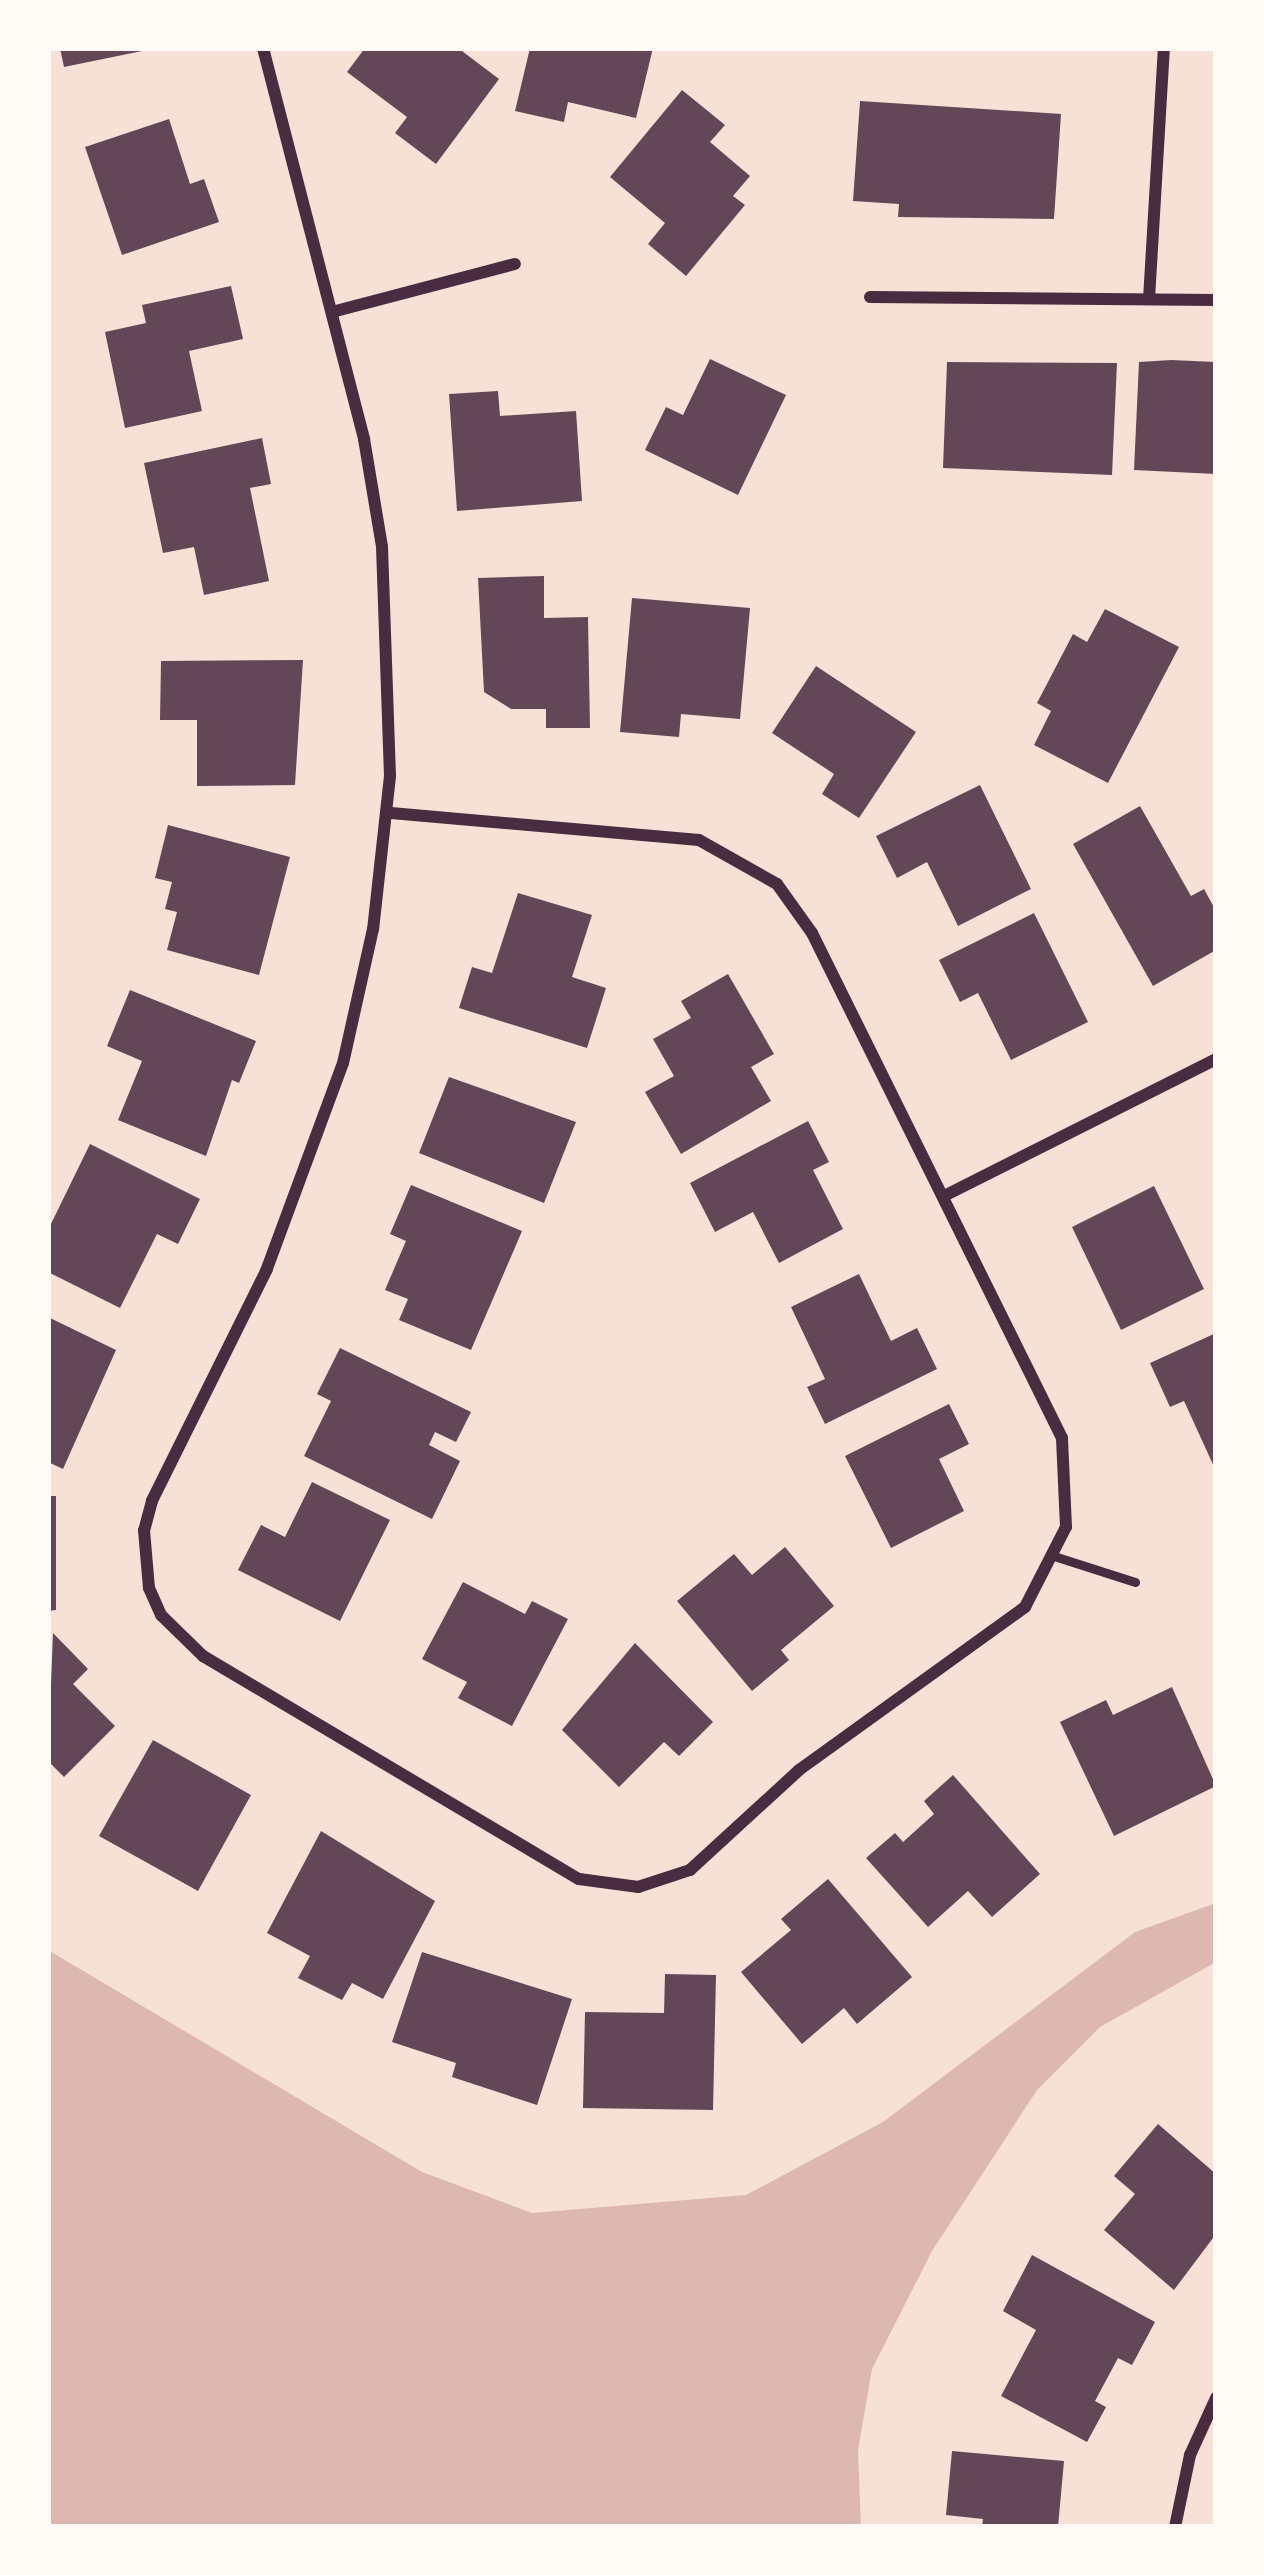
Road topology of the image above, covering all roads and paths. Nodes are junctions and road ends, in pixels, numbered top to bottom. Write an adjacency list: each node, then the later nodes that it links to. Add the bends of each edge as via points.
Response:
1 (263, 48): 7 (street)
2 (1164, 48): 5 (street)
3 (515, 264): 7 (street)
4 (870, 297): 5 (street)
5 (1149, 299): 6 (street)
6 (1216, 300)
7 (332, 312): 8 (street, via 382,547)
8 (388, 813): 10 (street, via 669,835 754,865 812,933); 11 (street, via 373,929 309,1168 144,1530 149,1588 180,1638 579,1880 638,1887 689,1870 885,1703 1003,1629)
9 (1216, 1059): 10 (street)
10 (944, 1196): 11 (street, via 1062,1438 1070,1498)
11 (1057, 1557): 12 (lane)
12 (1135, 1582)
13 (1216, 2398): 14 (street, via 1190,2455)
14 (1175, 2527)

